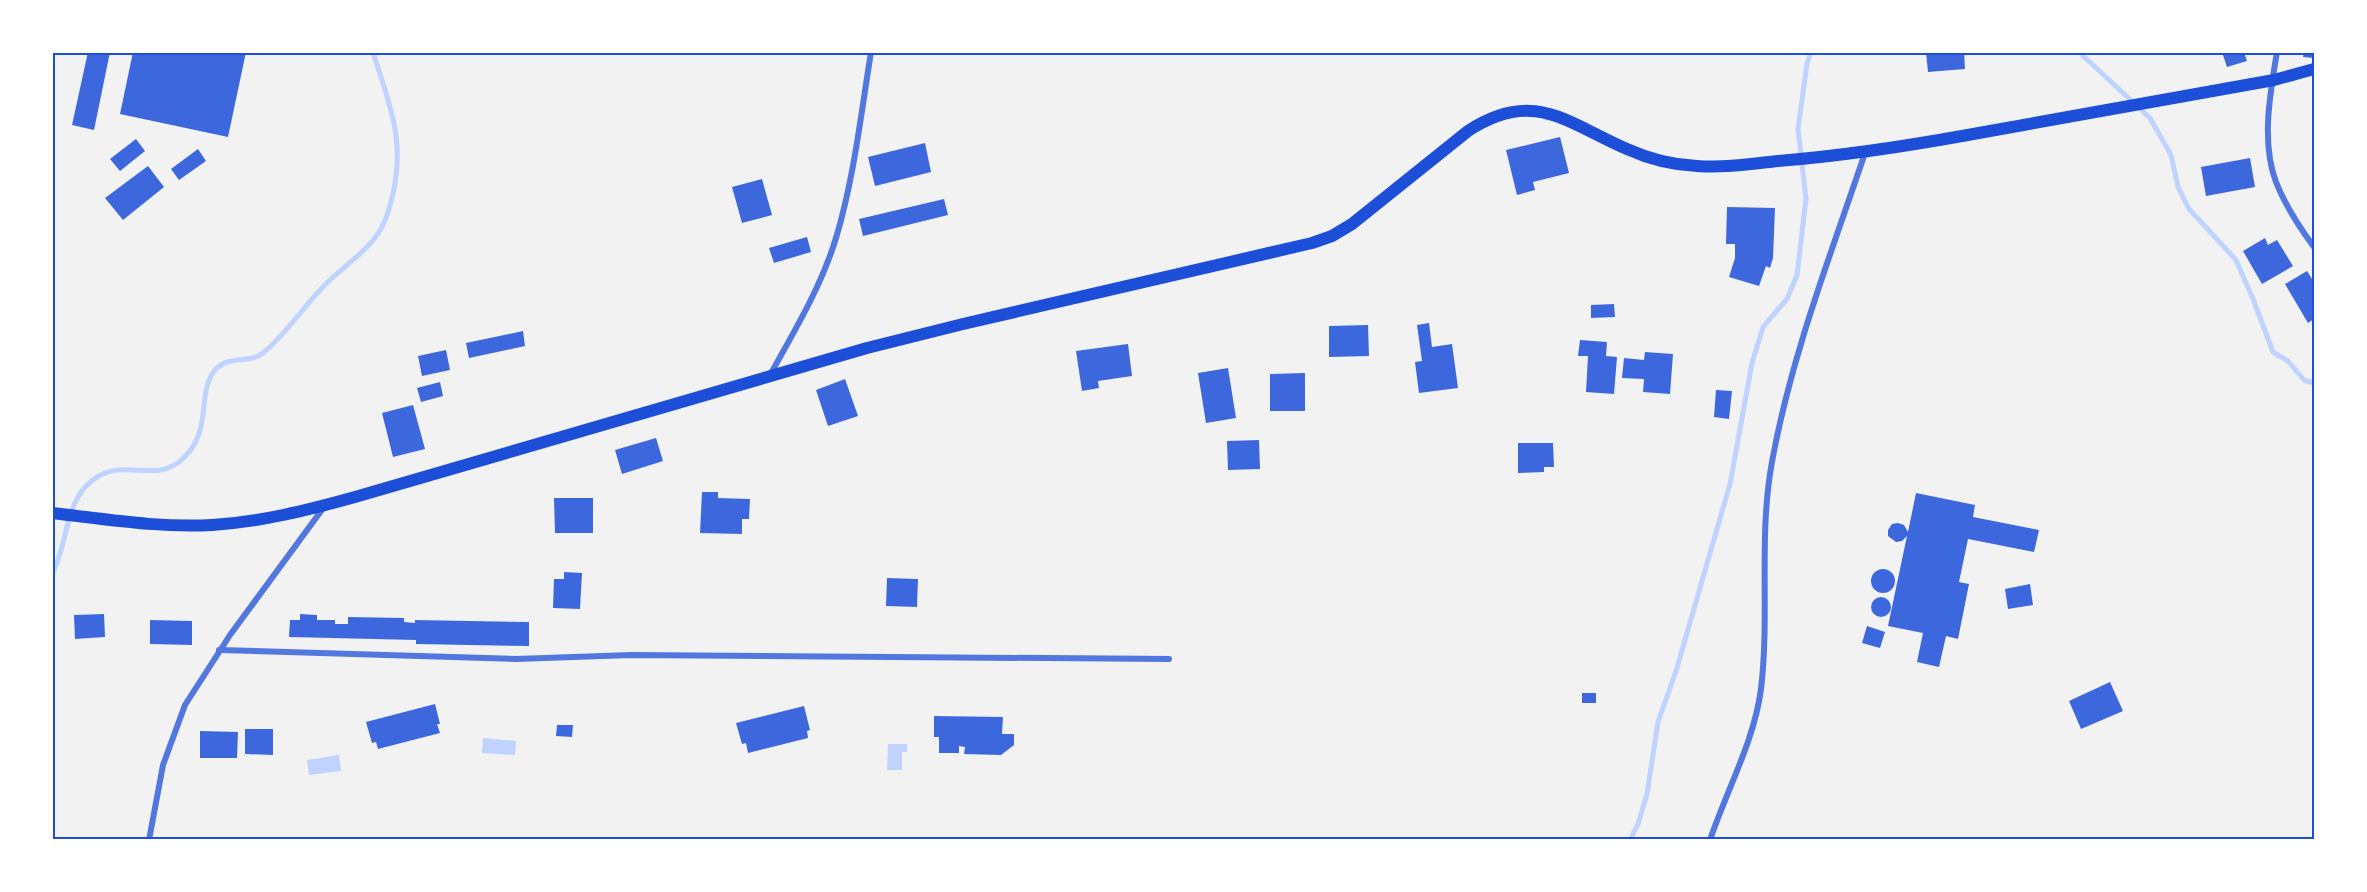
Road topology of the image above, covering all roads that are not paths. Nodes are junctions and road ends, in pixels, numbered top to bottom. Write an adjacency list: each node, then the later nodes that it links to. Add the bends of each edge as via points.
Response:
1 (871, 52): 7 (street, via 836,237 810,302)
2 (2277, 52): 4 (street)
3 (2314, 69): 4 (main road)
4 (2274, 80): 5 (main road); 6 (street, via 2269,129 2274,176)
5 (1865, 152): 7 (main road, via 1712,167 1673,164 1633,152 1556,115 1507,112 1468,130 1363,217 1318,241 963,324); 13 (street, via 1814,305 1777,436 1763,541 1764,625 1759,699 1749,741)
6 (2314, 247)
7 (770, 375): 8 (main road)
8 (326, 504): 9 (main road, via 266,518 209,525 150,525); 10 (street)
9 (54, 513)
10 (219, 650): 11 (street, via 516,659 631,655); 12 (street, via 193,691 172,737)
11 (1169, 659)
12 (149, 840)
13 (1710, 840)

